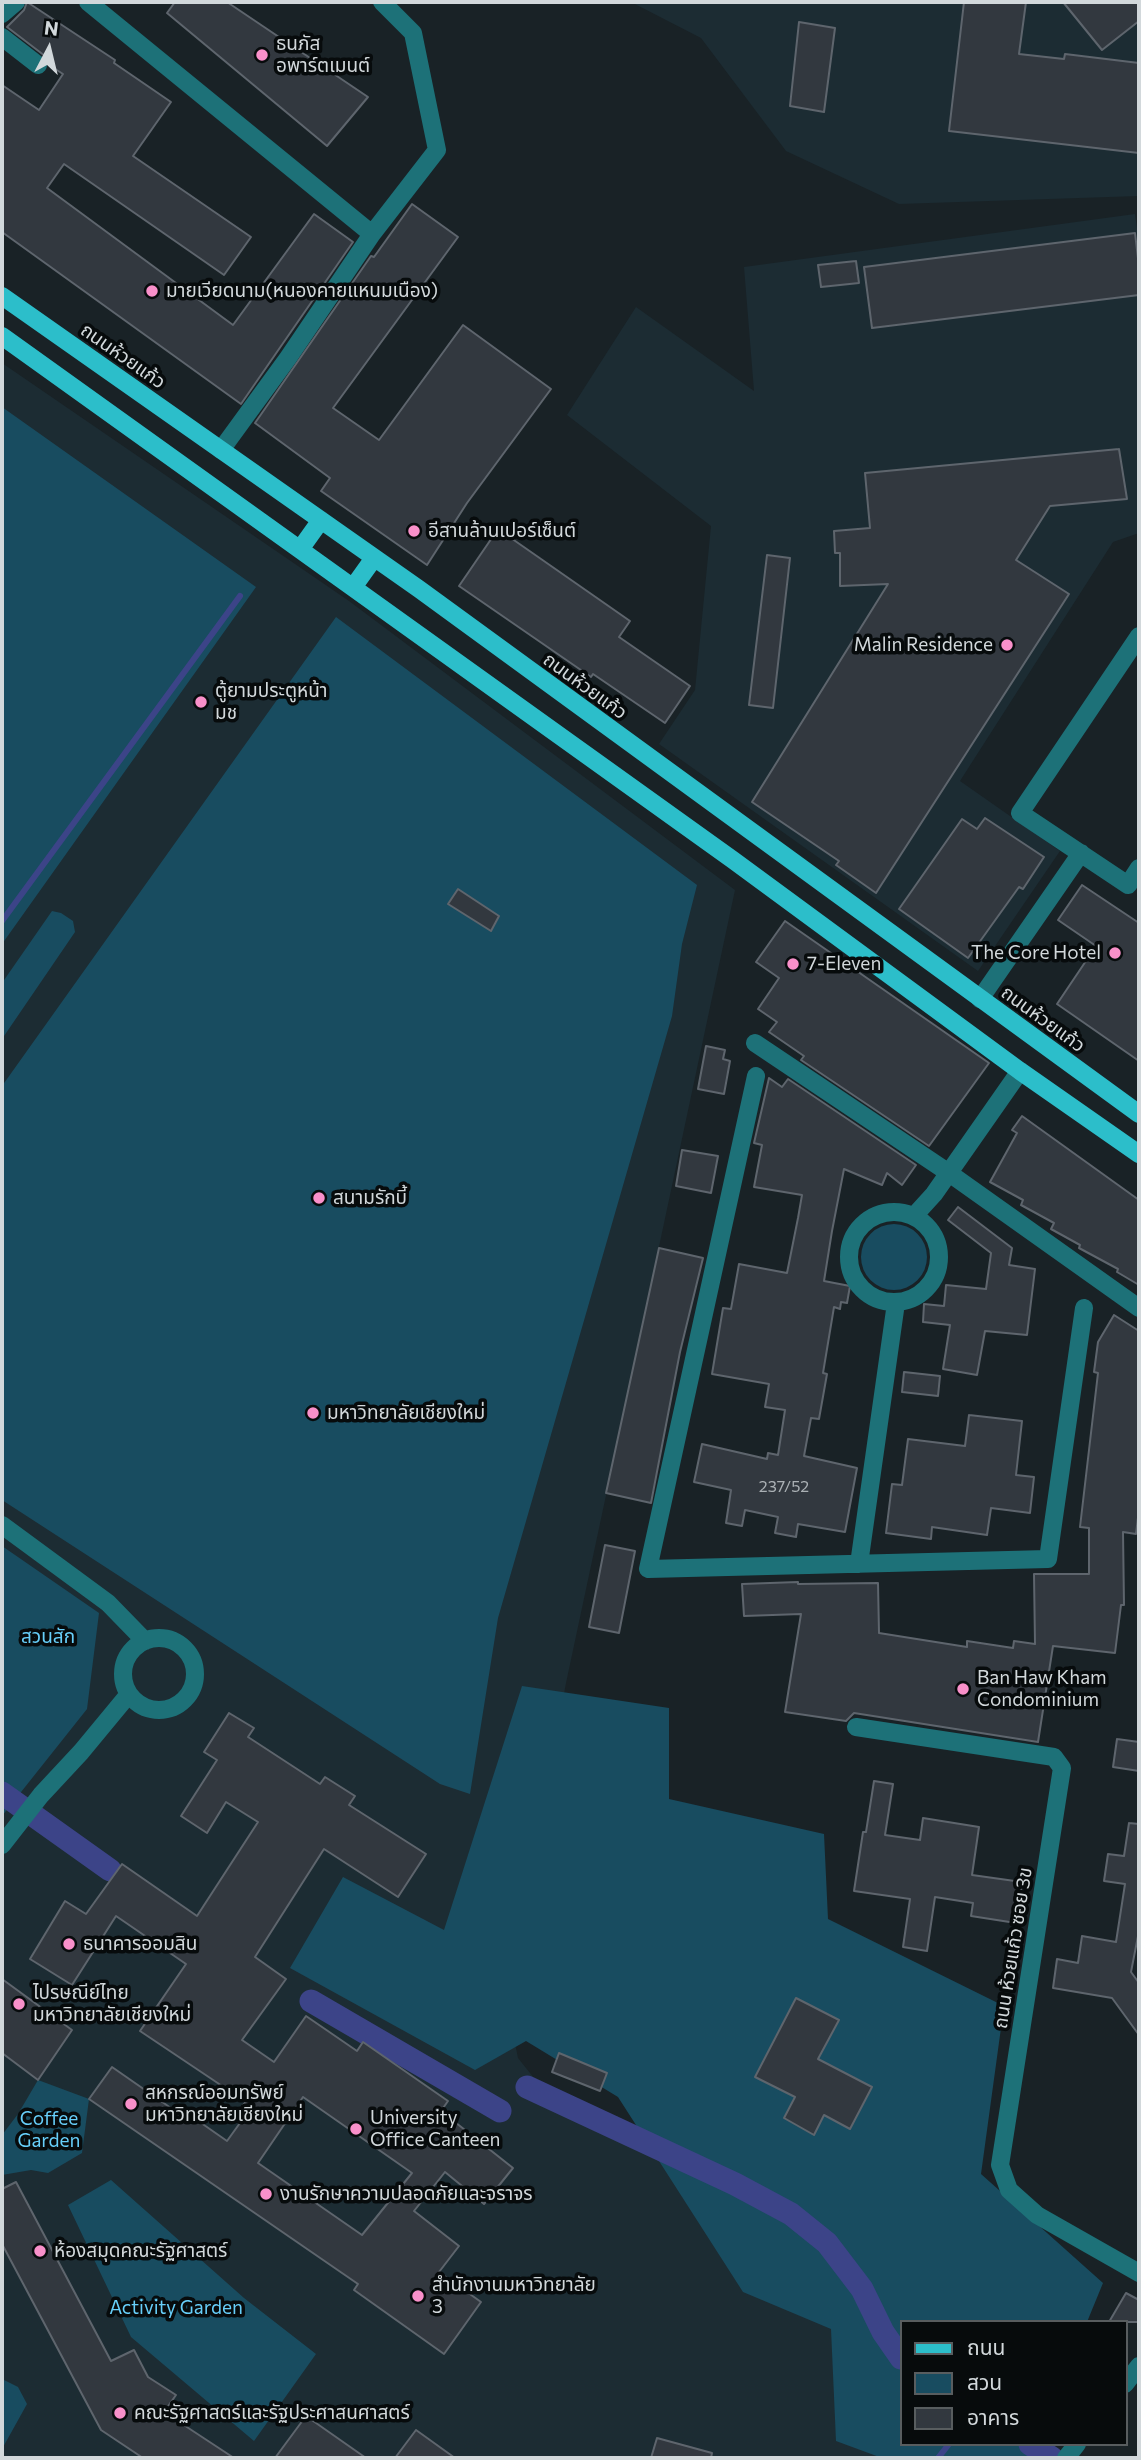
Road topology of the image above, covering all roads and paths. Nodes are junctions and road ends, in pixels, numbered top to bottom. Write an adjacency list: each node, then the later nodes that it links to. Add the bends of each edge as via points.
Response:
1 (16, 2): 4 (street)
2 (88, 2): 7 (street)
3 (382, 2): 7 (street, via 413,33 437,150)
4 (2, 14)
5 (2, 37): 6 (street)
6 (38, 65)
7 (372, 234): 10 (street)
8 (2, 296): 10 (main road, ถนนห้วยแก้ว)
9 (2, 336): 12 (main road)
10 (221, 450): 11 (main road, ถนนห้วยแก้ว)
11 (321, 520): 12 (main road); 13 (main road, ถนนห้วยแก้ว)
12 (301, 548): 14 (main road)
13 (374, 558): 14 (main road); 18 (main road, ถนนห้วยแก้ว)
14 (354, 586): 20 (main road)
15 (1139, 636): 16 (street, via 1020,813)
16 (1081, 853): 17 (street, via 1128,886); 18 (street)
17 (1139, 868)
18 (980, 999): 22 (main road, ถนนห้วยแก้ว)
19 (755, 1043): 24 (street)
20 (1020, 1071): 23 (main road); 24 (street)
21 (756, 1076): 30 (street, via 648,1569)
22 (1139, 1114)
23 (1139, 1153)
24 (950, 1173): 25 (street); 28 (street)
25 (914, 1216): 26 (street, via 934,1235 940,1261 937,1274 921,1295); 26 (street, via 884,1212 871,1218 859,1228 848,1255 850,1270 867,1294)
26 (896, 1303): 30 (street)
27 (1084, 1308): 30 (street, via 1048,1559)
28 (1139, 1308)
29 (2, 1525): 31 (street, via 108,1603)
30 (859, 1564)
31 (145, 1641): 32 (street, via 134,1647 123,1670); 32 (street, via 158,1637 180,1643 193,1659 194,1684 188,1696 164,1709 142,1706)
32 (129, 1694): 34 (street)
33 (856, 1727): 35 (street, ถนน ห้วยแก้ว ซอย 3ข, via 1054,1757 1062,1768 1000,2165 1009,2189 1037,2215)
34 (2, 1845)
35 (1139, 2273)
36 (1139, 2366): 37 (street)
37 (1127, 2381)

